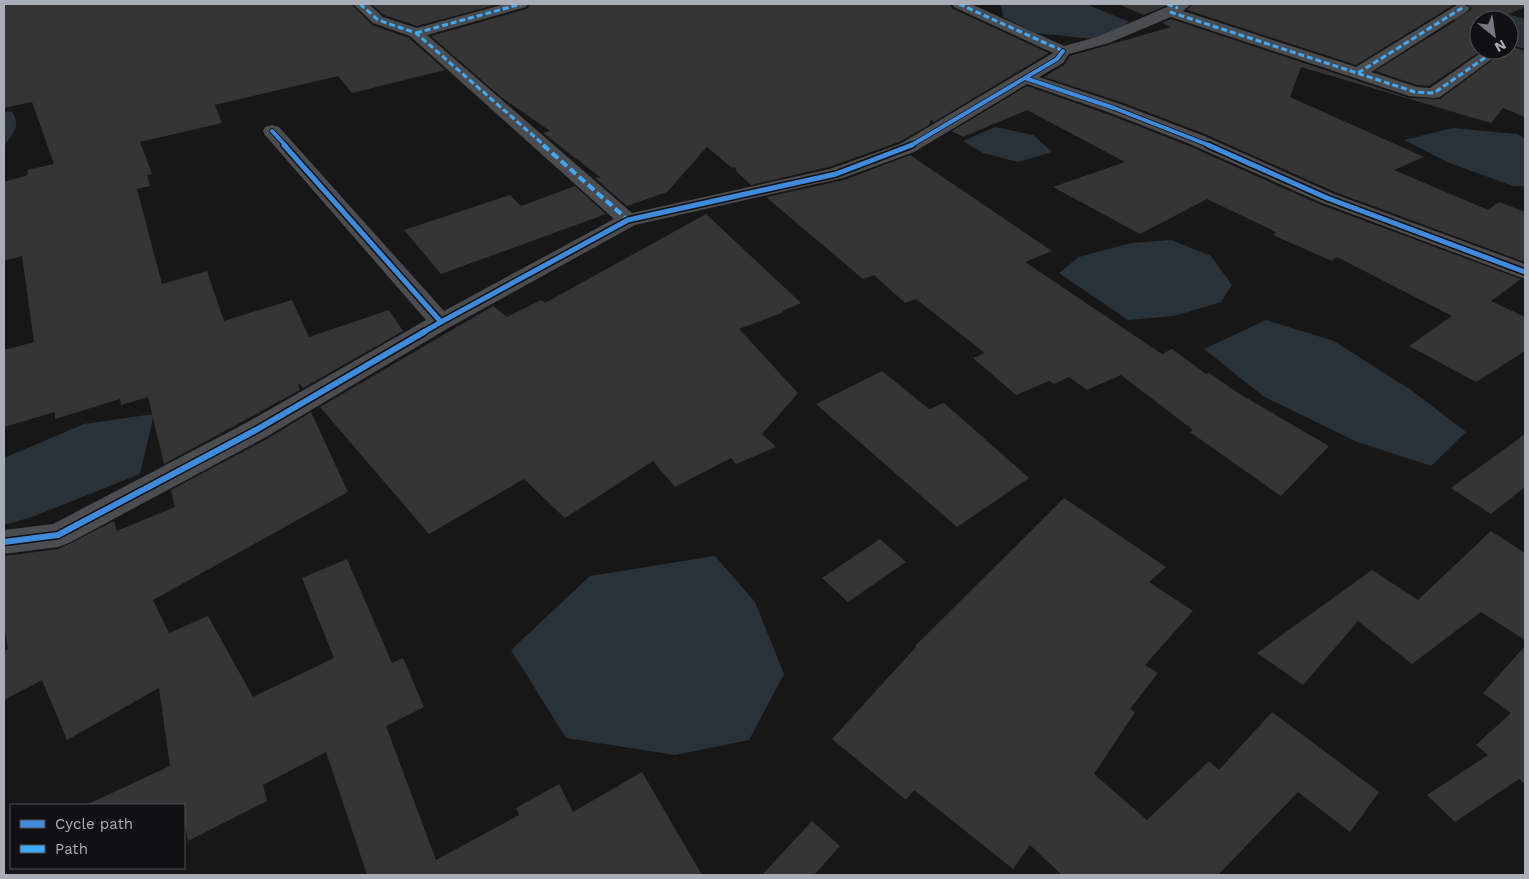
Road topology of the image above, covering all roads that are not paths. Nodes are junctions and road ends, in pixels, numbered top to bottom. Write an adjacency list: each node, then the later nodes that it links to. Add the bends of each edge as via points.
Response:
1 (360, 4): 6 (street, via 378,20)
2 (522, 4): 6 (street)
3 (959, 4): 7 (street)
4 (1175, 7): 7 (street, via 1103,40); 9 (street)
5 (1462, 8): 9 (street)
6 (416, 33): 12 (street)
7 (1063, 51): 10 (street)
8 (1482, 60): 9 (street, via 1434,93 1415,92)
9 (1358, 73)
10 (1025, 78): 12 (street, via 907,148 845,170); 13 (street, via 1197,140 1327,198)
11 (272, 131): 14 (street)
12 (628, 220): 14 (street)
13 (1525, 272)
14 (441, 322): 15 (street, via 256,430 58,535)
15 (4, 542)

